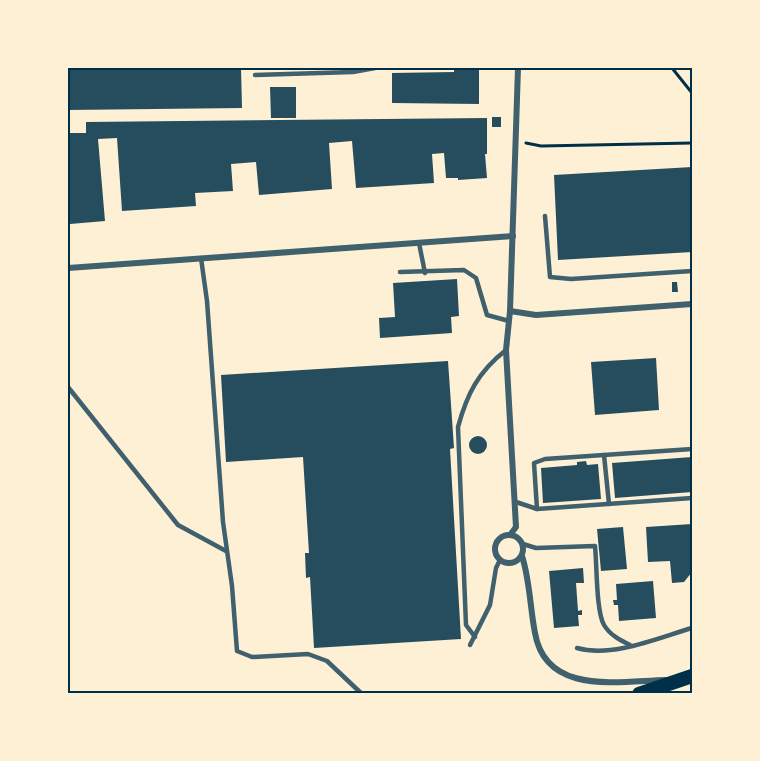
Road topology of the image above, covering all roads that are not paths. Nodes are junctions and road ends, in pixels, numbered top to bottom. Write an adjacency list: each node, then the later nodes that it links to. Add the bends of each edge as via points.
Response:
1 (375, 68): 3 (lane)
2 (518, 68): 5 (street)
3 (255, 75)
4 (545, 216): 10 (lane, via 550,278)
5 (513, 236): 6 (street); 13 (street)
6 (419, 243): 7 (street); 11 (lane)
7 (201, 258): 8 (street); 25 (lane)
8 (68, 268)
9 (400, 272): 11 (lane)
10 (693, 272)
11 (425, 273): 14 (lane, via 464,270 476,278 487,315)
12 (693, 304): 13 (street, via 536,315)
13 (510, 311): 14 (street)
14 (509, 321): 15 (street)
15 (506, 350): 20 (street); 29 (lane, via 489,363 467,396 458,427 466,625)
16 (68, 387): 25 (lane, via 178,525)
17 (693, 449): 18 (lane)
18 (604, 455): 21 (lane); 22 (lane, via 545,459 534,464)
19 (693, 498): 21 (lane)
20 (516, 502): 22 (lane); 23 (street, via 516,527)
21 (609, 504): 22 (lane)
22 (537, 509)
23 (510, 535): 24 (street); 27 (street, via 503,536 495,547)
24 (523, 544): 26 (street); 31 (lane, via 536,548 595,546 604,624)
25 (226, 551): 34 (lane, via 237,651 252,657 308,654 327,661)
26 (522, 556): 27 (street, via 512,564); 33 (street, via 535,636 542,656 554,669 575,679 601,682)
27 (500, 560): 29 (lane, via 490,604)
28 (693, 628): 31 (lane)
29 (475, 637): 30 (lane)
30 (470, 645)
31 (630, 645): 32 (lane, via 591,652)
32 (577, 648)
33 (686, 677): 35 (main road)
34 (362, 693)
35 (639, 693)

